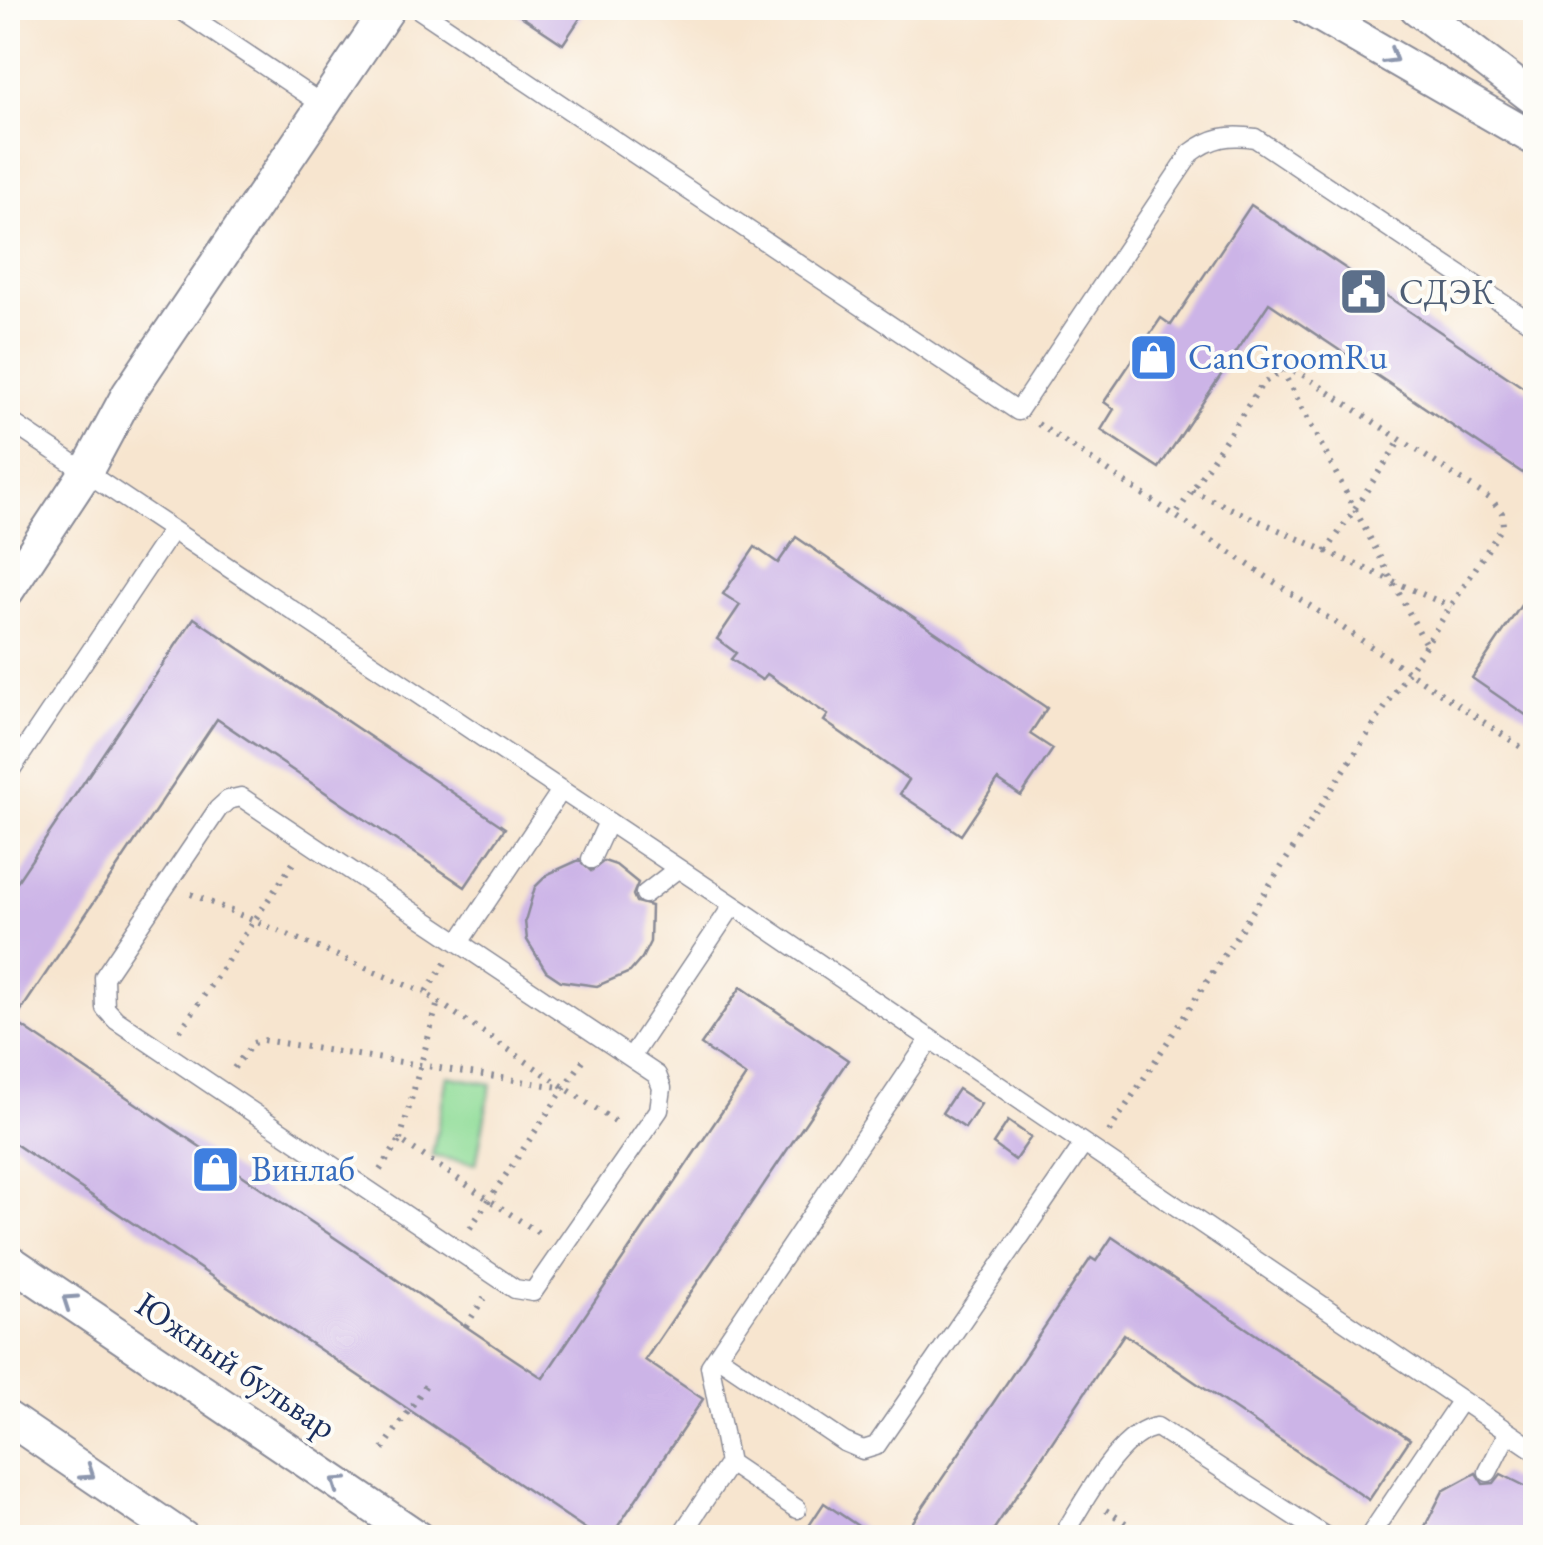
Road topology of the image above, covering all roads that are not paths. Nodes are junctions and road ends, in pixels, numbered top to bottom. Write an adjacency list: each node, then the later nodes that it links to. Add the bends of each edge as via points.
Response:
1 (178, 8): 7 (lane)
2 (388, 8): 7 (street)
3 (418, 8): 9 (lane, via 1018,411 1190,153 1208,140 1233,135 1255,138)
4 (1307, 8): 8 (street, one-way to 8)
5 (1416, 8): 6 (street)
6 (1536, 100)
7 (323, 104): 11 (street, via 128,394)
8 (1536, 140)
9 (1536, 326)
10 (8, 420): 11 (lane)
11 (86, 472): 12 (lane); 13 (street)
12 (172, 530): 14 (lane); 15 (lane)
13 (8, 590)
14 (8, 774)
15 (560, 792): 16 (lane); 21 (lane)
16 (607, 824): 17 (lane); 18 (lane)
17 (591, 859)
18 (676, 870): 19 (lane); 20 (lane)
19 (645, 894)
20 (733, 905): 22 (lane); 23 (lane)
21 (460, 941): 23 (lane); 23 (lane, via 253,802 228,800 104,977 102,994 116,1020 523,1293 540,1286 659,1110 658,1075)
22 (929, 1041): 24 (lane); 26 (lane)
23 (631, 1057)
24 (1089, 1149): 26 (lane, via 876,1446 863,1450 844,1442); 27 (lane)
25 (8, 1260): 35 (street, Южный бульвар, one-way to 25)
26 (717, 1356): 31 (lane, via 710,1366)
27 (1460, 1400): 29 (lane); 39 (lane)
28 (8, 1418): 34 (street, one-way to 34)
29 (1508, 1432): 30 (lane); 32 (lane)
30 (1536, 1451)
31 (729, 1463): 33 (lane); 36 (lane)
32 (1488, 1472)
33 (797, 1509)
34 (184, 1538)
35 (419, 1538)
36 (678, 1538)
37 (1061, 1538): 38 (lane, via 1125,1443 1139,1429 1157,1427)
38 (1328, 1538)
39 (1368, 1538)

